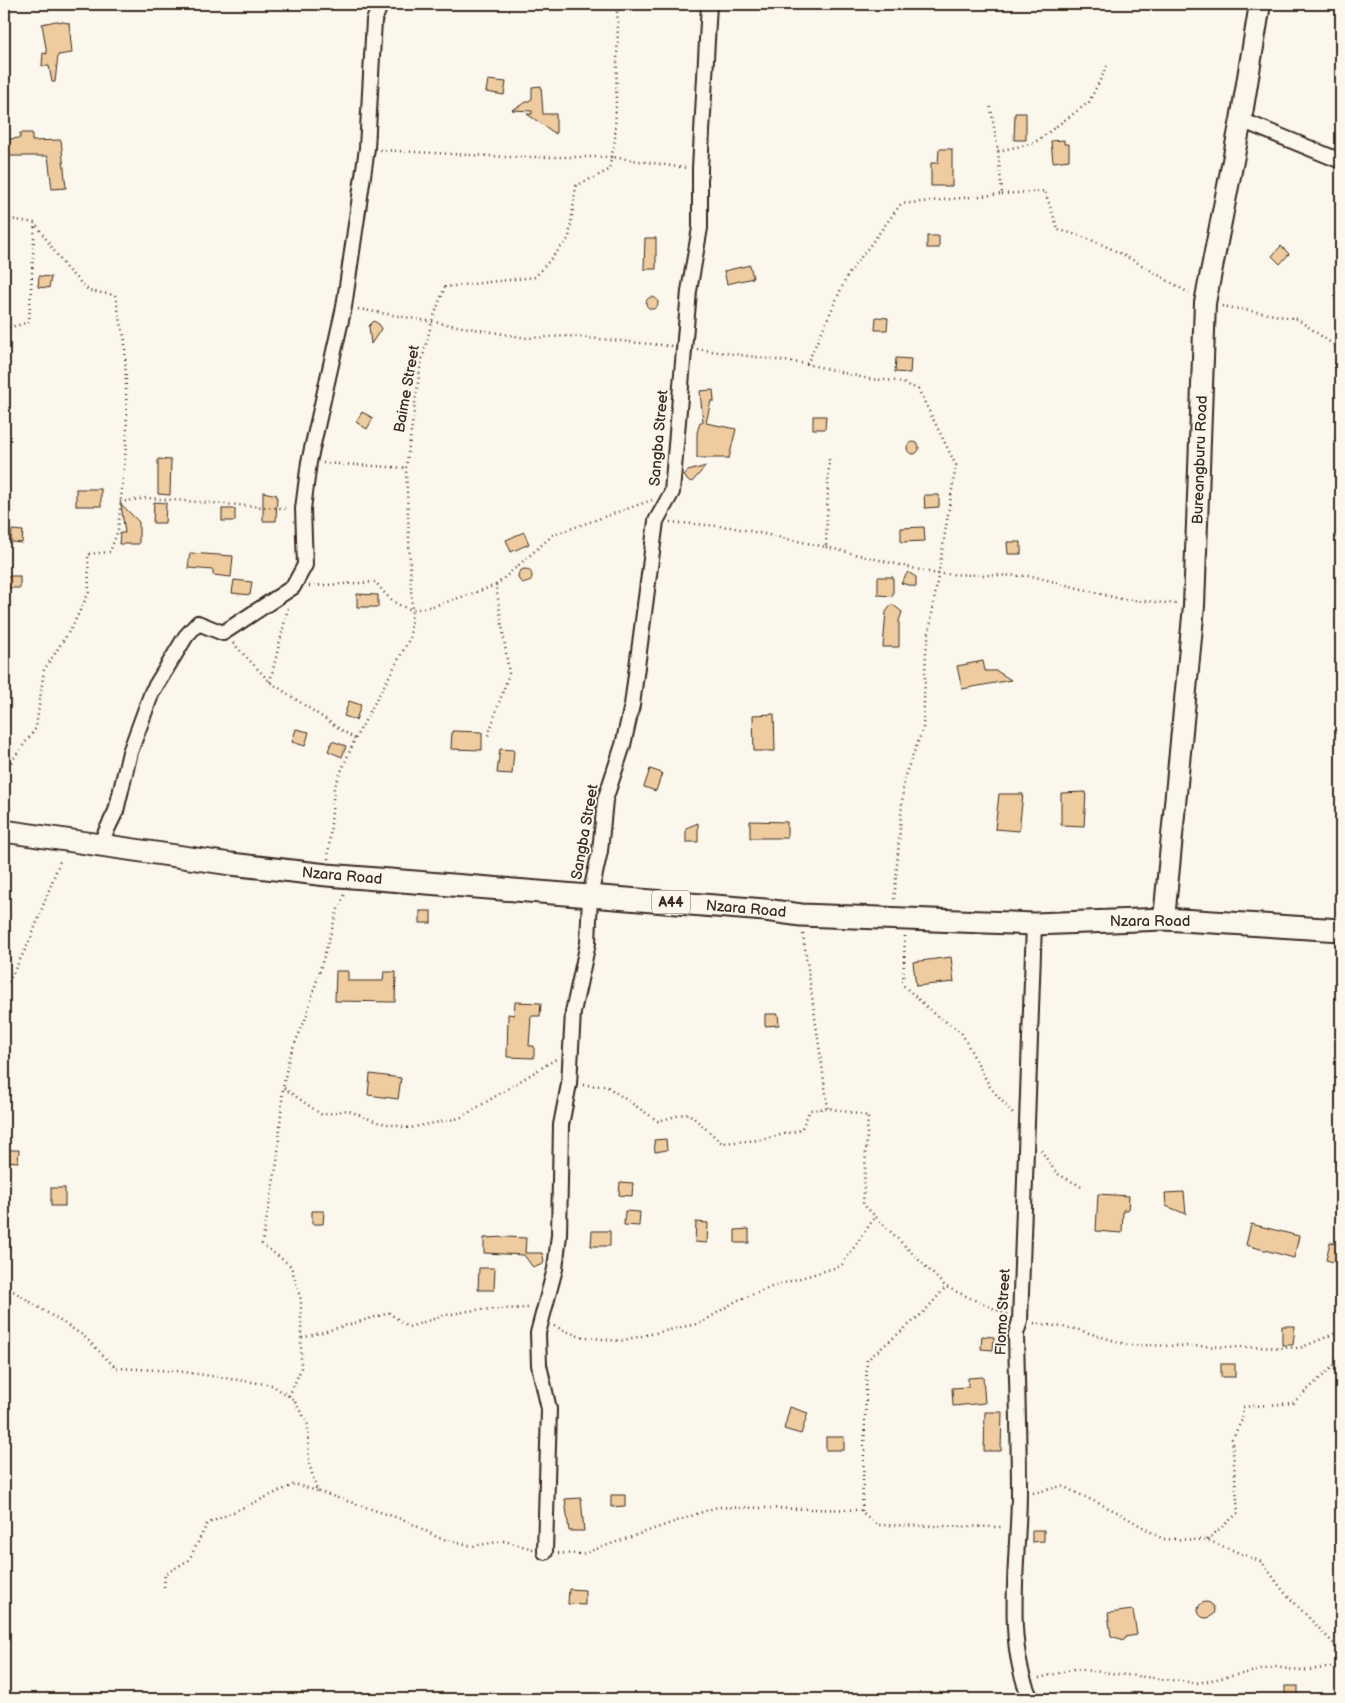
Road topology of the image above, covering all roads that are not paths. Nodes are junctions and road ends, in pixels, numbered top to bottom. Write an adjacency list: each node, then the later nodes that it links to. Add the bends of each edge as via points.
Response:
1 (381, 4): 7 (street, via 374,20 367,148 344,307 309,462 303,509 305,565 293,587 224,633 198,623 186,636 152,692 130,752 116,811)
2 (709, 4): 8 (street, Sangba Street, via 700,228 683,347 672,492 656,521 632,705 605,800 600,851)
3 (1260, 4): 4 (street, Bureangburu Road)
4 (1241, 120): 5 (street); 9 (street, Bureangburu Road, via 1205,303 1194,606)
5 (1341, 161)
6 (4, 831): 7 (main road, Nzara Road / A44)
7 (99, 846): 8 (main road, Nzara Road / A44, via 326,875)
8 (590, 896): 10 (main road, Nzara Road / A44, via 801,915); 12 (street, Sangba Street, via 588,943 573,1012 569,1084 561,1125 559,1235 555,1269 538,1333 539,1365 549,1409)
9 (1164, 919): 10 (main road, Nzara Road / A44); 11 (main road, Nzara Road / A44)
10 (1034, 924): 13 (street, Flomo Street, via 1020,1321 1016,1334 1019,1496 1014,1614 1022,1682)
11 (1341, 930)
12 (544, 1552)
13 (1031, 1699)

